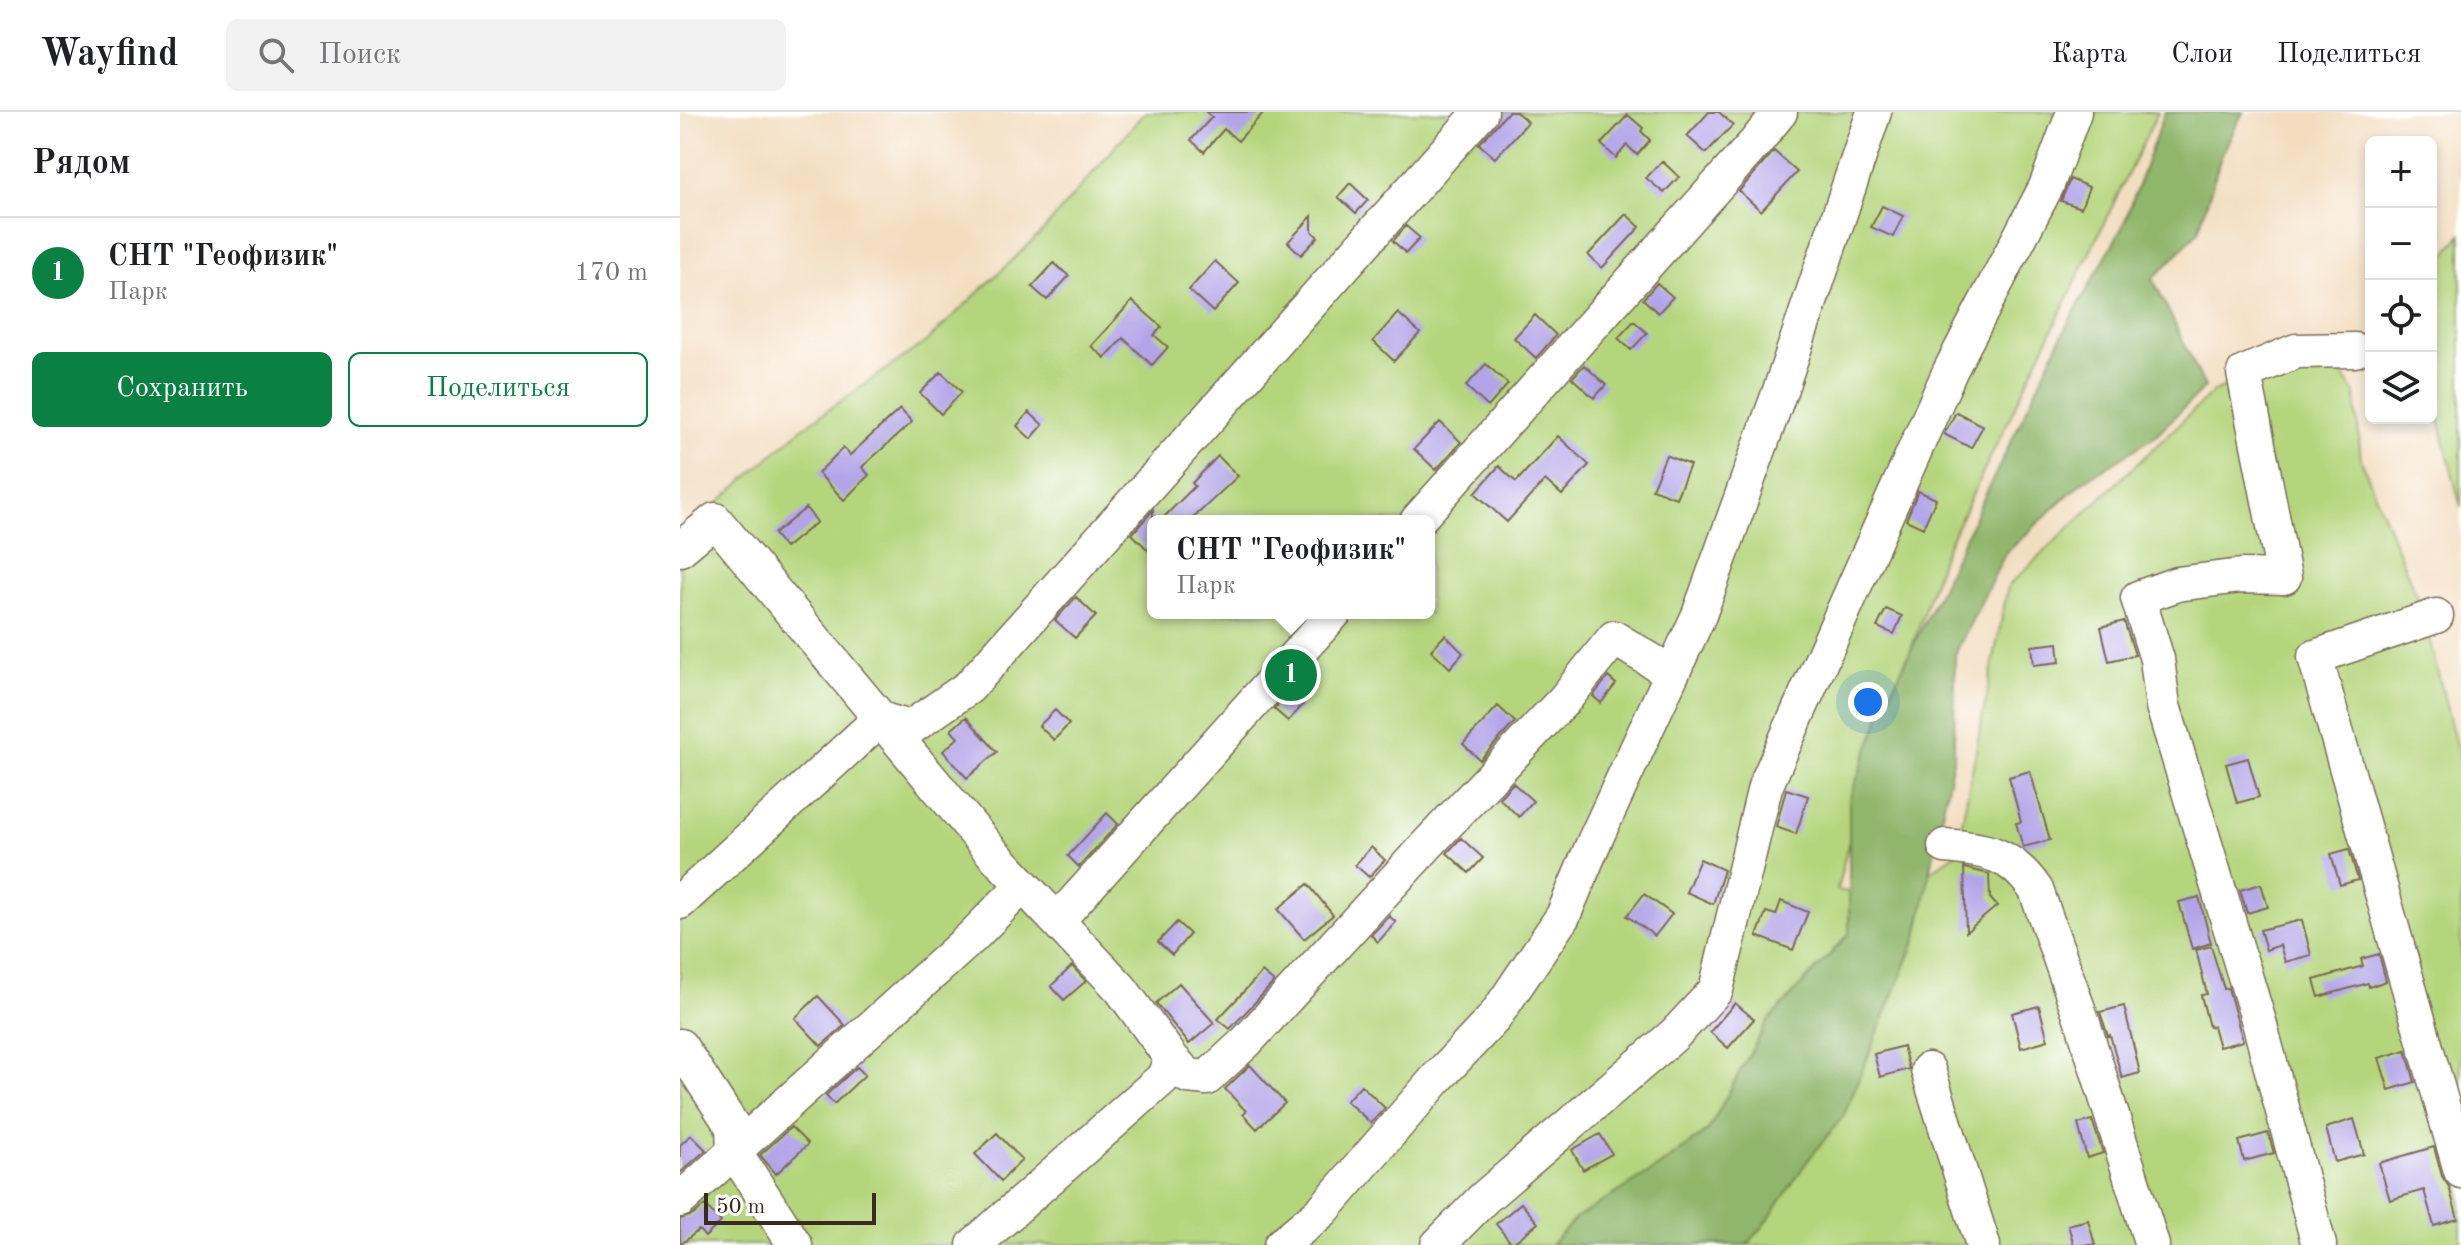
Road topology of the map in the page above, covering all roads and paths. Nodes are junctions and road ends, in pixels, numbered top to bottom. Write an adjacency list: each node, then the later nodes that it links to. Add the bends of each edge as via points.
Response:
1 (1481, 112): 11 (street, via 969,687 910,728)
2 (1780, 112): 6 (street)
3 (1874, 112): 10 (street, via 1699,615)
4 (2074, 112): 25 (street, via 2046,187 1950,371 1765,787 1716,990 1674,1035 1484,1198)
5 (2355, 350): 28 (street, via 2296,351 2244,373 2284,577 2177,584 2138,598 2157,659 2163,706 2259,1022)
6 (1422, 515)
7 (680, 549): 11 (street, via 715,520)
8 (2436, 616): 20 (street, via 2315,657)
9 (1329, 619): 15 (street)
10 (1672, 673): 17 (street, via 1614,638 1565,699 1246,1042 1207,1078 1188,1076); 24 (street, via 1563,916 1494,1018 1322,1211)
11 (880, 719): 13 (street); 14 (street)
12 (1945, 846): 27 (street, via 1988,850 2023,871 2036,890)
13 (1023, 885): 15 (street); 19 (street)
14 (680, 902)
15 (1057, 921): 17 (street, via 1121,989)
16 (680, 1046): 19 (street, via 733,1127)
17 (1172, 1059): 23 (street, via 1163,1078)
18 (1928, 1070): 26 (street)
19 (734, 1151): 21 (street); 22 (street)
20 (2461, 1171)
21 (680, 1200)
22 (795, 1245)
23 (974, 1245)
24 (1281, 1245)
25 (1438, 1245)
26 (1983, 1245)
27 (2152, 1245)
28 (2319, 1245)

